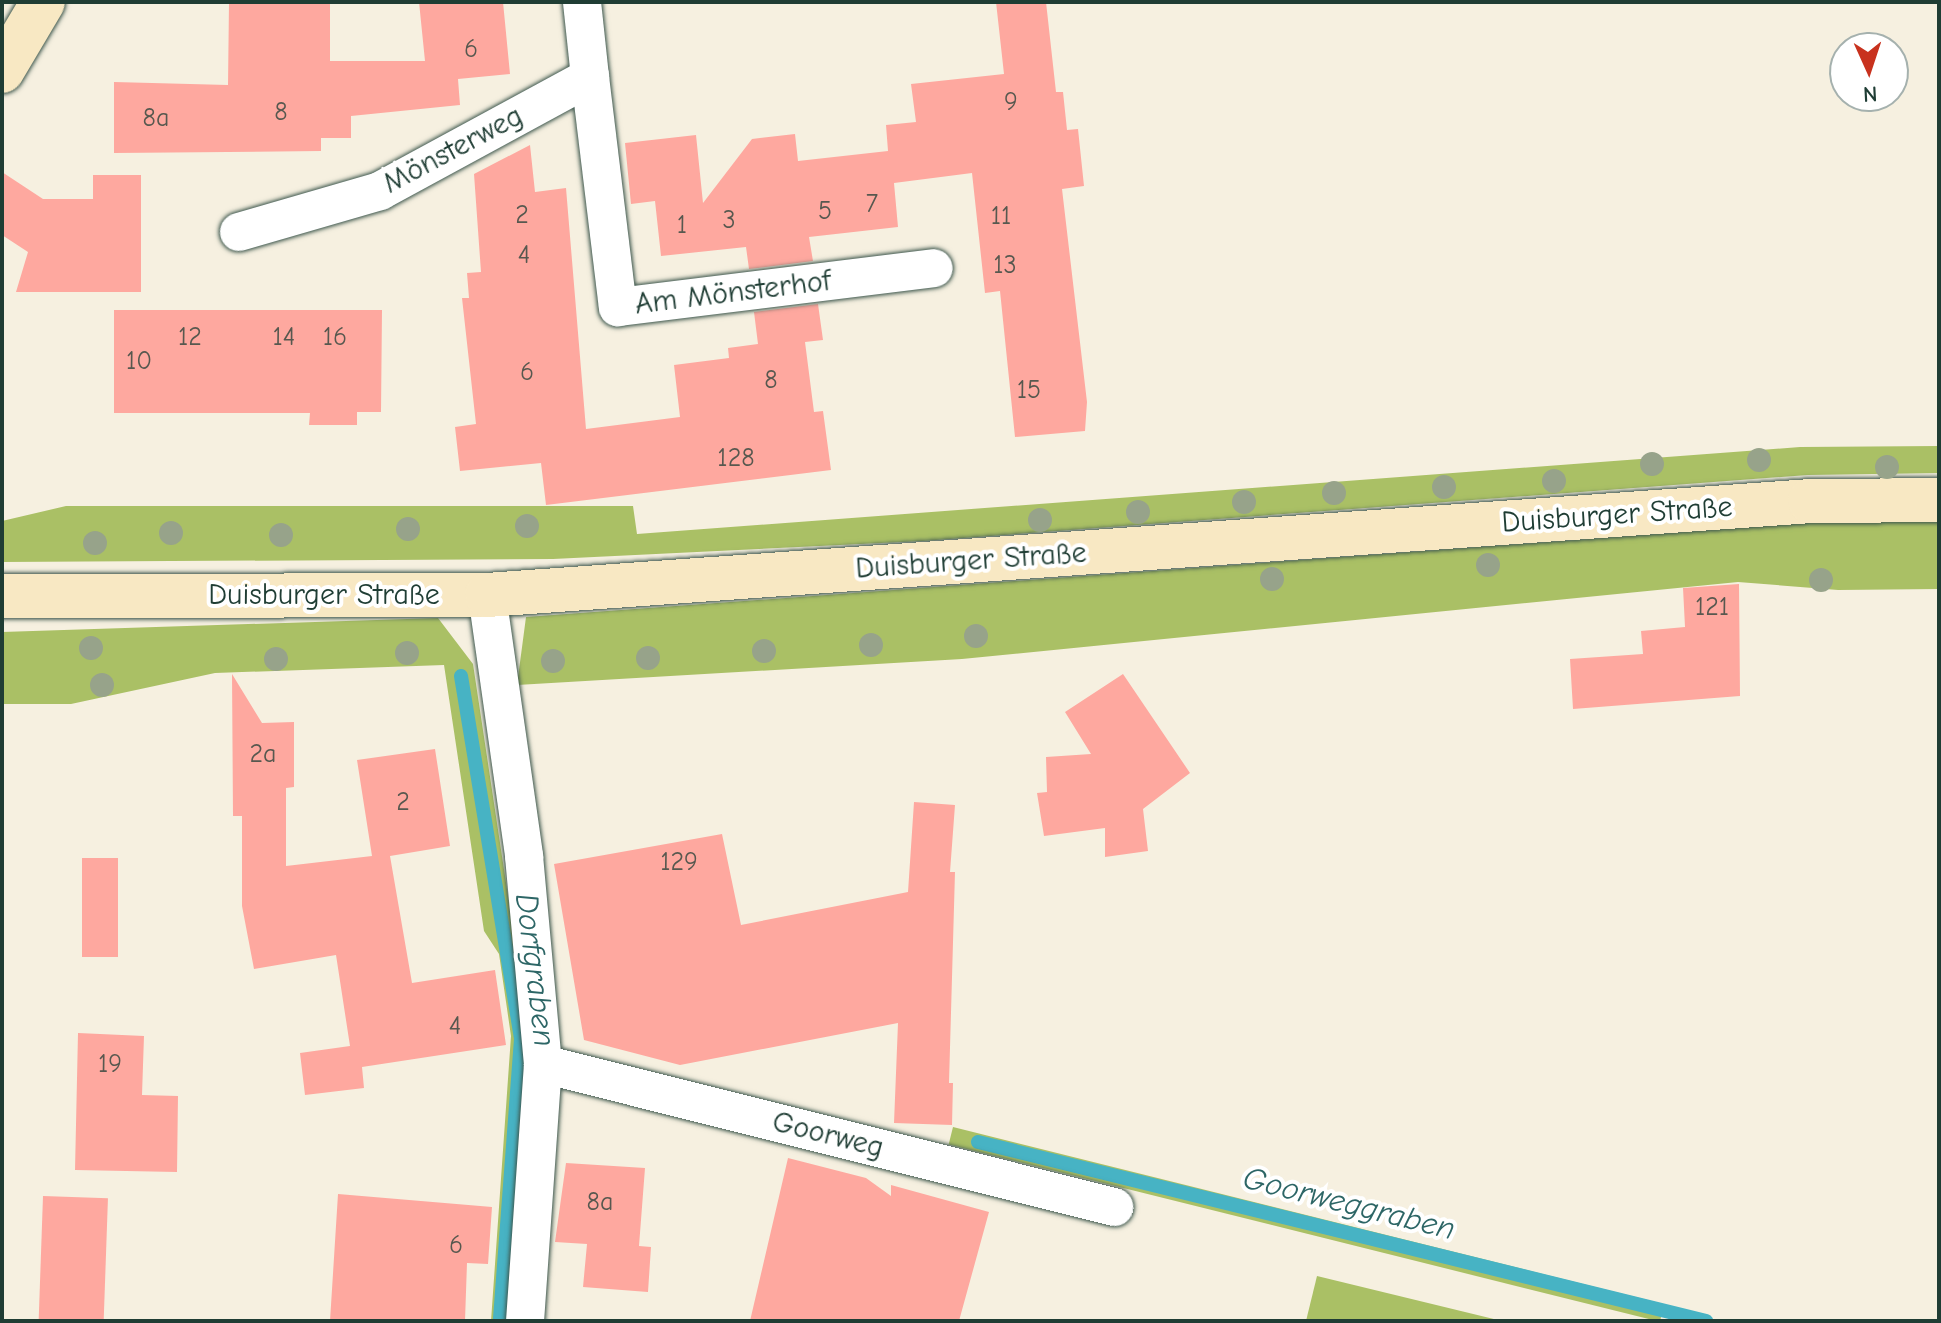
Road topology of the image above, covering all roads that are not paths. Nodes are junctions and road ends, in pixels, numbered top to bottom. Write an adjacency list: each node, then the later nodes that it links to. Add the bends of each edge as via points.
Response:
1 (43, 2): 3 (main road)
2 (582, 2): 4 (street)
3 (2, 71)
4 (590, 77): 5 (street, Mönsterweg, via 380,191); 6 (street, Am Mönsterhof, via 618,307)
5 (239, 232)
6 (934, 268)
7 (1939, 500): 8 (main road, Duisburger Straße, via 1794,502)
8 (487, 595): 9 (main road, Duisburger Straße); 10 (street, via 524,856)
9 (2, 596)
10 (543, 1064): 11 (street, Goorweg); 12 (street)
11 (1114, 1207)
12 (525, 1321)

